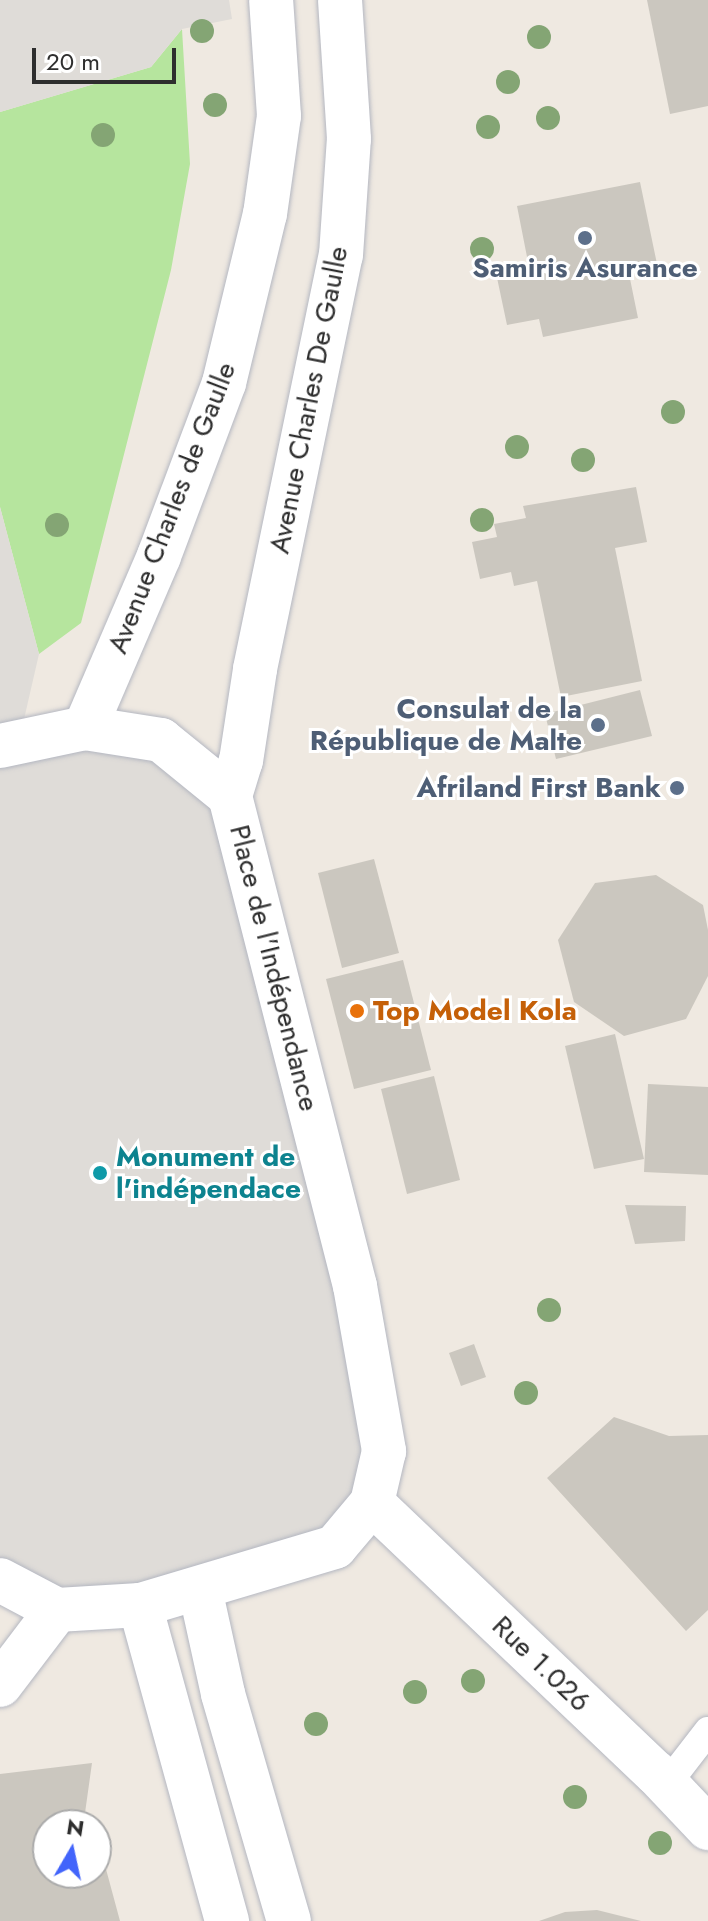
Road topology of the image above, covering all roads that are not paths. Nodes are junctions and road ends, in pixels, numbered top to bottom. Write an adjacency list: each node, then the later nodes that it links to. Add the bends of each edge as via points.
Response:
1 (271, 0): 3 (main road, Avenue Charles de Gaulle, via 279,116 265,214 224,383 159,556)
2 (340, 0): 5 (main road, Avenue Charles De Gaulle, via 349,139 341,255)
3 (85, 728): 4 (main road, Place de l'Indépendance); 5 (main road, Place de l'Indépendance, via 161,740)
4 (0, 746)
5 (230, 796): 6 (main road, Place de l'Indépendance, via 355,1286 384,1451)
6 (372, 1503): 8 (main road, Place de l'Indépendance, via 335,1547); 13 (main road, Rue 1.026)
7 (0, 1580): 10 (main road)
8 (200, 1589): 9 (main road, Place de l'Indépendance); 16 (main road, via 223,1694)
9 (140, 1605): 10 (main road, Place de l'Indépendance); 15 (main road)
10 (57, 1610): 11 (main road)
11 (0, 1685)
12 (708, 1731): 13 (lane)
13 (667, 1784): 14 (main road, Rue 1.026)
14 (708, 1828)
15 (227, 1921)
16 (289, 1921)

